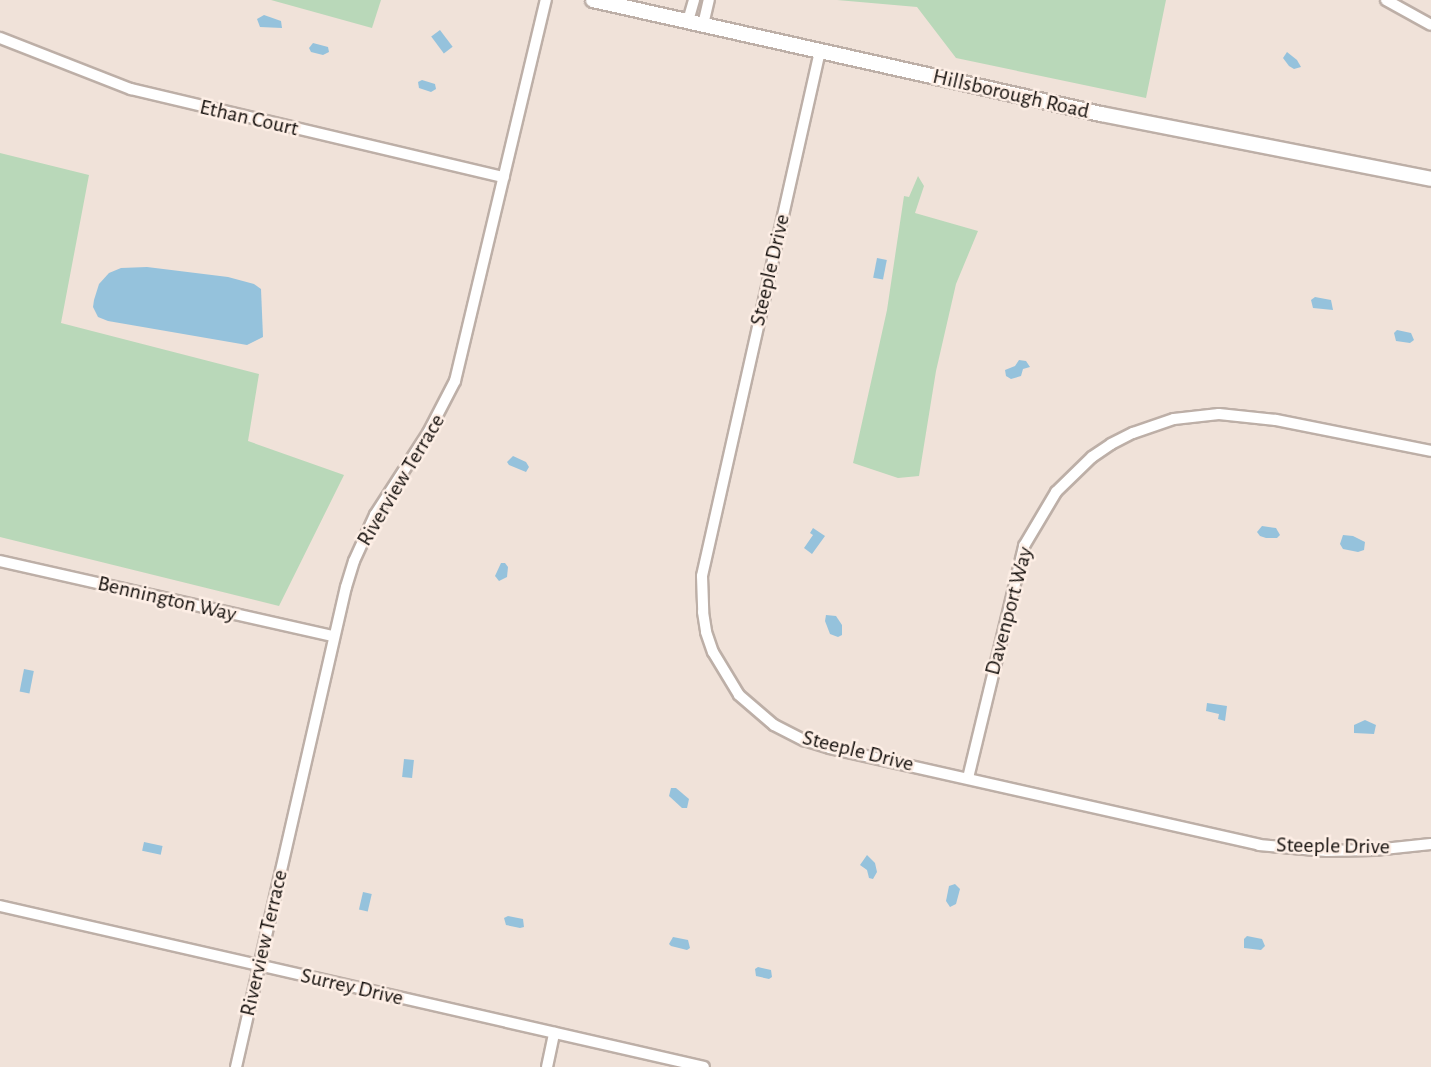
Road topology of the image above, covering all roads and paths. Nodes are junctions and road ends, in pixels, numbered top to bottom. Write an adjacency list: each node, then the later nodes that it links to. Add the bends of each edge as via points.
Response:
1 (546, 0): 11 (street, Riverview Terrace)
2 (593, 0): 6 (street, Hillsborough Road)
3 (694, 0): 6 (street)
4 (709, 0): 7 (street)
5 (1386, 0): 8 (street)
6 (688, 21): 7 (street, Hillsborough Road)
7 (704, 25): 10 (street, Hillsborough Road)
8 (1431, 25)
9 (0, 38): 11 (street, Ethan Court, via 131,89)
10 (819, 51): 12 (street, Hillsborough Road, via 1101,114); 16 (street, Steeple Drive, via 705,556 701,594 706,632 713,652 739,695 786,732 830,748)
11 (504, 177): 15 (street, Riverview Terrace, via 455,381 444,407 364,536)
12 (1431, 179)
13 (1431, 451): 16 (street, Davenport Way, via 1276,420 1219,414 1153,425 1101,451 1056,492 1024,546)
14 (0, 561): 15 (street, Bennington Way)
15 (334, 636): 19 (street, Riverview Terrace)
16 (968, 778): 17 (street, Steeple Drive, via 1260,844 1327,851)
17 (1431, 844)
18 (0, 906): 19 (street, Surrey Drive)
19 (259, 966): 20 (street, Surrey Drive); 21 (street, Riverview Terrace)
20 (554, 1033): 22 (street); 23 (street, Surrey Drive)
21 (236, 1067)
22 (547, 1067)
23 (704, 1067)

